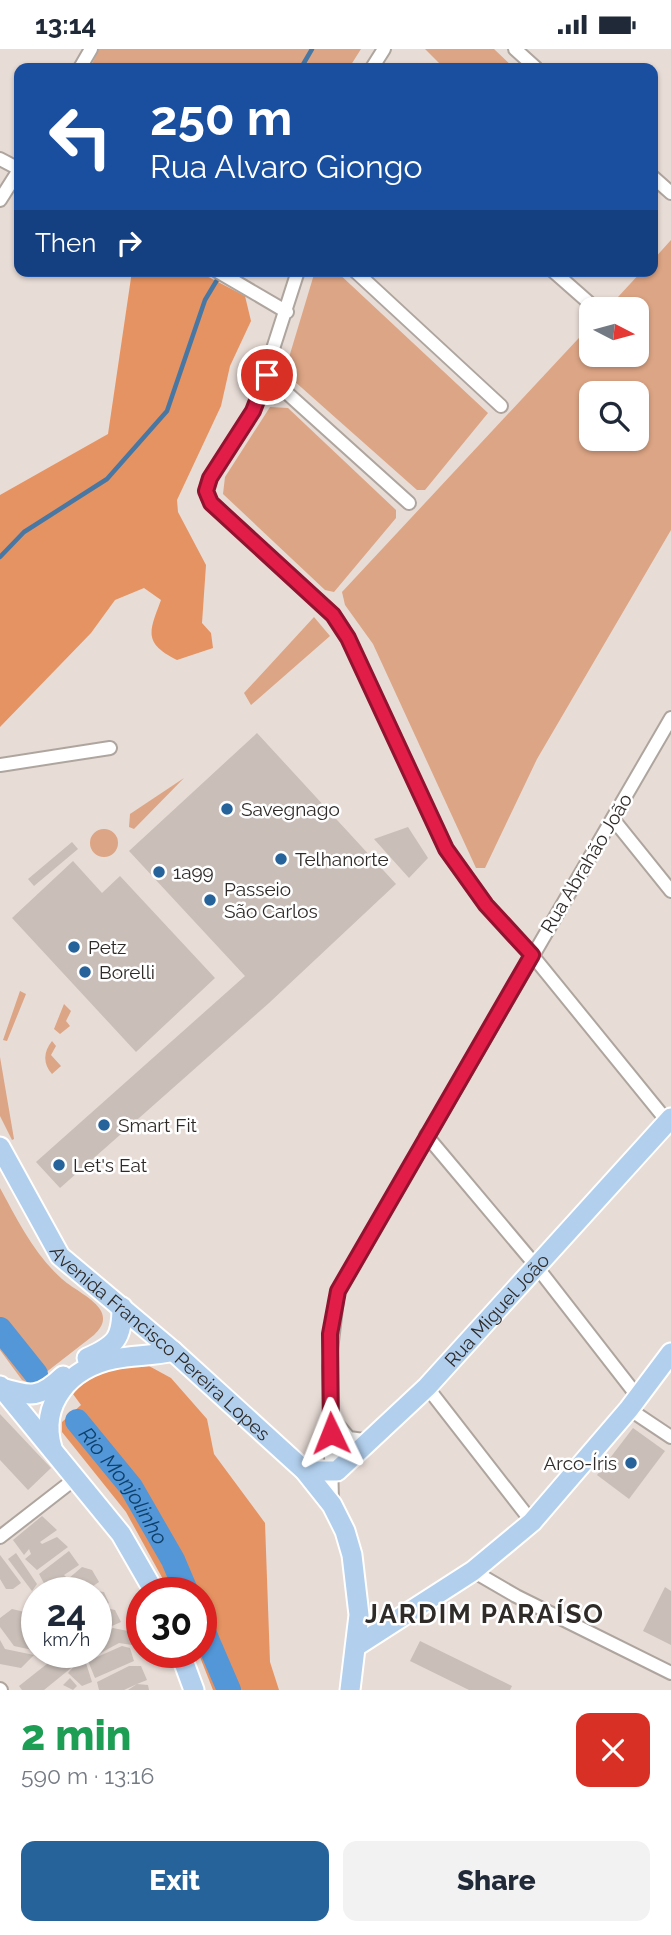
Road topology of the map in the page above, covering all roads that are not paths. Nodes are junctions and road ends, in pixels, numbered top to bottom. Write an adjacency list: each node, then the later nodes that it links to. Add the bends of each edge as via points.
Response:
1 (515, 49): 2 (street)
2 (530, 63)
3 (14, 178): 6 (street)
4 (658, 182): 5 (street)
5 (671, 194)
6 (0, 201)
7 (227, 277): 12 (street)
8 (296, 277): 12 (street)
9 (361, 277): 14 (street)
10 (560, 277): 11 (street)
11 (582, 297)
12 (287, 311): 13 (street)
13 (267, 375): 15 (street); 21 (street, via 253,411 210,478 206,491 211,503 333,615 348,638 446,849 486,905)
14 (501, 406)
15 (409, 502)
16 (671, 718): 19 (street, Rua Abrahão João)
17 (110, 748): 18 (street)
18 (0, 765)
19 (613, 819): 20 (street); 21 (street, Rua Abrahão João)
20 (671, 891)
21 (532, 955): 22 (street); 23 (street, Rua Abrahão João)
22 (670, 1122): 25 (main road, Rua Miguel João)
23 (426, 1135): 25 (street); 32 (street, Rua Abrahão João, via 338,1291 330,1334)
24 (0, 1147): 26 (main road, Avenida Francisco Pereira Lopes, via 60,1256)
25 (537, 1267): 30 (main road, Rua Miguel João); 31 (street)
26 (122, 1307): 27 (main road, Avenida Francisco Pereira Lopes); 29 (main road, via 122,1329 114,1343 74,1365 49,1389 29,1396)
27 (173, 1351): 35 (main road, via 114,1359 77,1375 49,1411); 36 (main road, Avenida Francisco Pereira Lopes)
28 (671, 1353): 31 (main road)
29 (1, 1387): 35 (main road)
30 (426, 1387): 34 (main road, Rua Miguel João); 40 (street)
31 (634, 1403): 33 (street); 40 (main road)
32 (331, 1417): 34 (street, via 349,1438); 37 (street, Rua Abrahão João)
33 (671, 1437)
34 (371, 1441): 37 (main road, Rua Miguel João)
35 (52, 1450): 38 (main road)
36 (305, 1471): 37 (main road); 39 (main road, Avenida Francisco Pereira Lopes)
37 (331, 1473): 39 (street, Rua Abrahão João)
38 (76, 1478): 41 (street); 43 (main road, via 121,1534)
39 (332, 1505): 44 (main road, Avenida Francisco Pereira Lopes, via 352,1555)
40 (532, 1522): 42 (main road)
41 (0, 1537)
42 (473, 1571): 44 (main road); 46 (street)
43 (146, 1577)
44 (358, 1645): 48 (main road, Avenida Francisco Pereira Lopes)
45 (186, 1668): 47 (main road)
46 (671, 1673)
47 (194, 1690)
48 (350, 1690)

